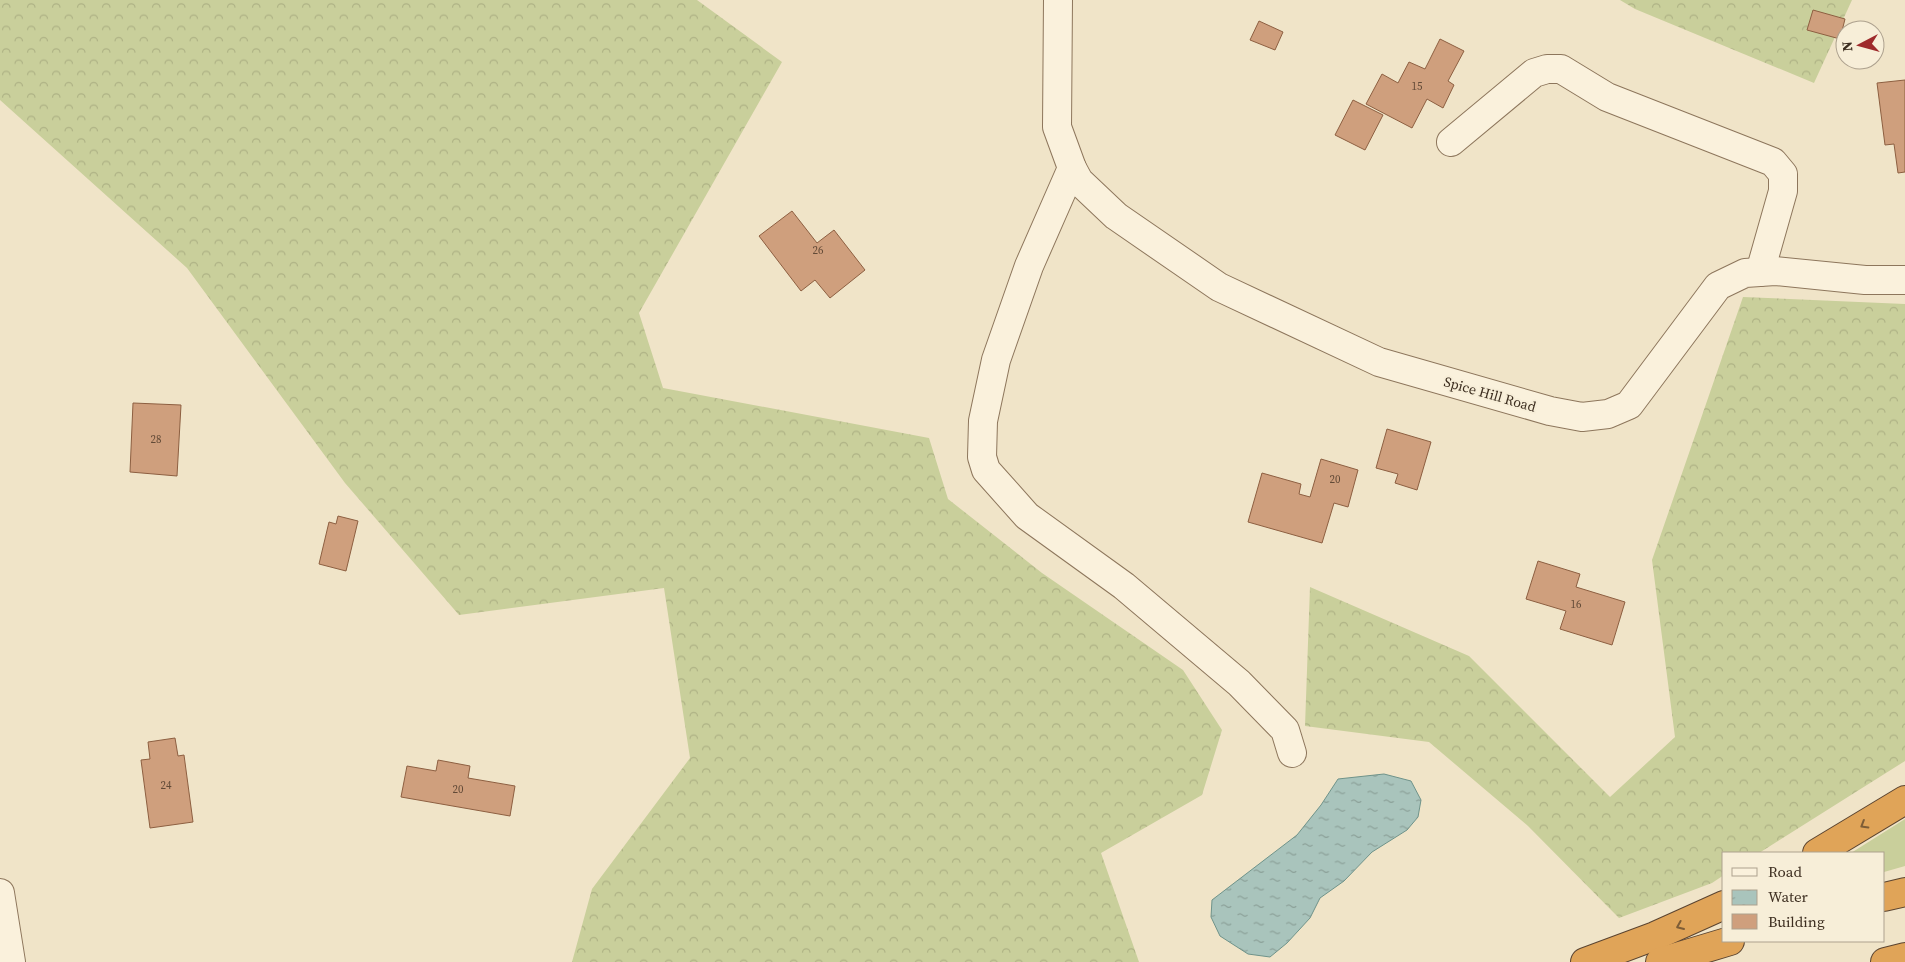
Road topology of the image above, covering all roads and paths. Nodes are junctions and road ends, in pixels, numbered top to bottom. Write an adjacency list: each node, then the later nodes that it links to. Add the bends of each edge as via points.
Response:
1 (1058, 0): 3 (street, Spice Hill Road, via 1057,127)
2 (1451, 142): 4 (street, via 1534,73 1561,69 1608,96 1773,162 1783,174 1783,191)
3 (1072, 168): 4 (street, Spice Hill Road, via 1079,181 1116,216 1219,287 1380,362 1550,411 1582,417 1608,414 1629,404 1718,286 1745,273); 6 (street, via 1029,266 996,360 983,421 982,457 986,470 1026,516 1124,586 1239,683 1285,730)
4 (1760, 272): 5 (street, Spice Hill Road)
5 (1905, 280)
6 (1292, 753)
7 (1905, 800): 8 (highway, one-way to 8)
8 (1819, 852)
9 (1905, 892): 11 (highway)
10 (0, 893): 15 (street)
11 (1885, 897)
12 (1722, 906): 16 (highway, one-way to 16)
13 (1727, 942): 17 (highway)
14 (1905, 957): 18 (highway)
15 (11, 962)
16 (1585, 962)
17 (1660, 962)
18 (1885, 962)

